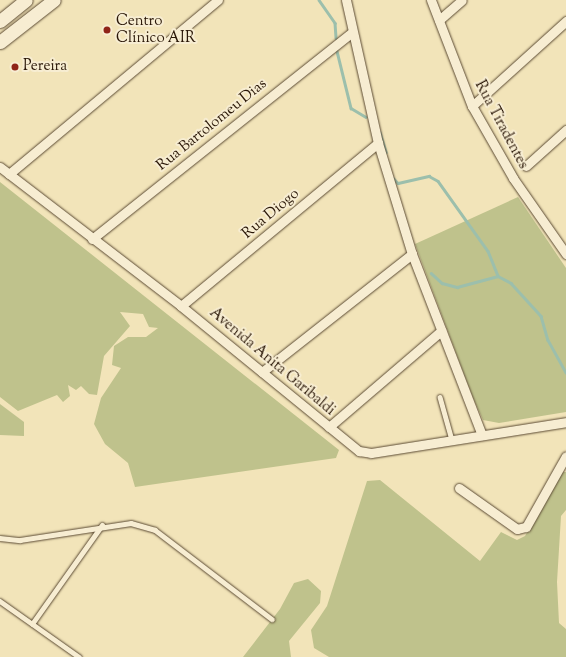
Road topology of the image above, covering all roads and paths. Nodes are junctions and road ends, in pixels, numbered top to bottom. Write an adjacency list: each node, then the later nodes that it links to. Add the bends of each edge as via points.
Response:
1 (26, 0): 8 (main road)
2 (54, 0): 11 (main road)
3 (218, 0): 17 (street)
4 (346, 0): 10 (street)
5 (431, 0): 7 (street, Rua Tiradentes)
6 (462, 0): 7 (street)
7 (439, 20): 12 (street, Rua Tiradentes)
8 (0, 21)
9 (566, 21): 12 (street)
10 (351, 33): 14 (street); 18 (street, Rua Bartolomeu Dias)
11 (0, 42)
12 (472, 106): 19 (street, Rua Tiradentes, via 513,178)
13 (566, 130): 15 (street)
14 (378, 143): 20 (street); 21 (street, Rua Diogo)
15 (526, 166)
16 (0, 167): 17 (street, Avenida Anita Garibaldi)
17 (9, 174): 18 (street, Avenida Anita Garibaldi)
18 (92, 239): 21 (street, Avenida Anita Garibaldi)
19 (564, 247)
20 (412, 254): 22 (street); 23 (street)
21 (181, 306): 23 (street, Avenida Anita Garibaldi)
22 (441, 331): 26 (street); 27 (street)
23 (262, 372): 26 (street, Avenida Anita Garibaldi)
24 (440, 397): 28 (lane)
25 (566, 422): 27 (street, Avenida Anita Garibaldi)
26 (329, 427): 28 (street, Avenida Anita Garibaldi, via 359,451 371,453)
27 (482, 435): 28 (street, Avenida Anita Garibaldi)
28 (452, 440)
29 (566, 456): 30 (street, via 526,527 517,529)
30 (459, 488)
31 (102, 525): 32 (lane, via 20,540); 34 (lane, via 131,523 155,530); 35 (lane)
32 (0, 538)
33 (0, 601): 35 (lane)
34 (272, 619)
35 (32, 624): 36 (lane)
36 (79, 657)

